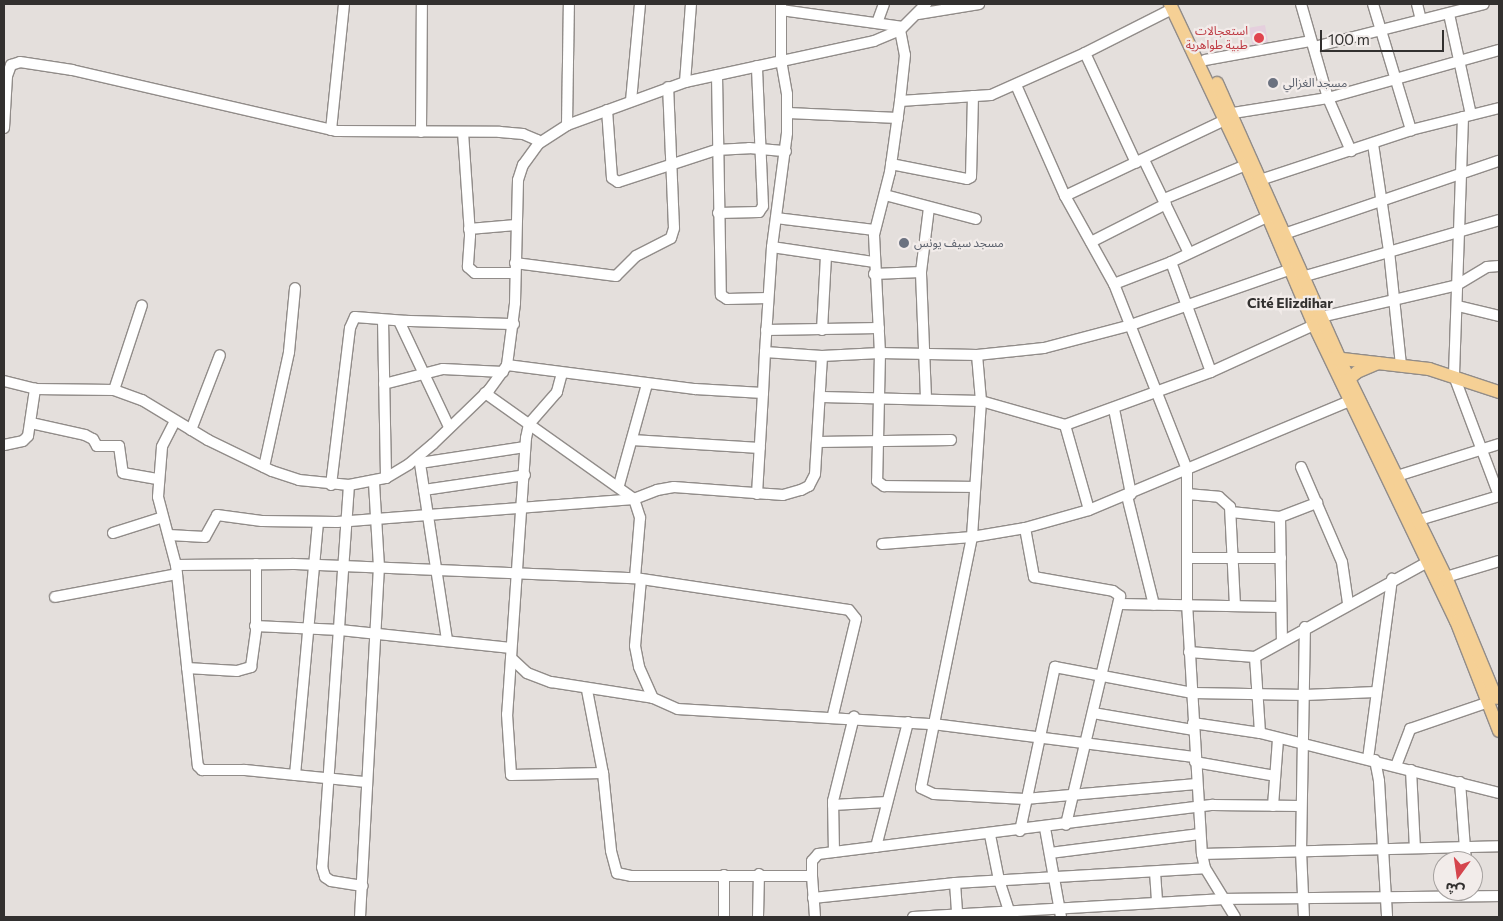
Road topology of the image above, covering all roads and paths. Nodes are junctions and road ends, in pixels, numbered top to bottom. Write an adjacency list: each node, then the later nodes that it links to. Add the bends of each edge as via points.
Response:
1 (344, 4): 45 (street)
2 (422, 4): 47 (street)
3 (569, 4): 43 (street)
4 (640, 4): 35 (street)
5 (690, 4): 30 (street)
6 (884, 4): 18 (street)
7 (926, 4): 15 (street)
8 (979, 4): 15 (street)
9 (1301, 4): 21 (street)
10 (1373, 4): 20 (street)
11 (1417, 4): 17 (street)
12 (1482, 4): 16 (street)
13 (1174, 6): 23 (street); 24 (main road); 41 (main road)
14 (781, 7): 18 (street); 25 (street)
15 (918, 14): 19 (street)
16 (1448, 14): 17 (street); 26 (street)
17 (1421, 20): 20 (street)
18 (877, 23): 19 (street)
19 (901, 28): 25 (street, via 874,41); 36 (street, via 905,55)
20 (1381, 31): 21 (street); 29 (street)
21 (1312, 44): 24 (street); 34 (street)
22 (1499, 50): 26 (street)
23 (1085, 53): 31 (street); 56 (street)
24 (1206, 60): 41 (main road)
25 (780, 61): 27 (street); 39 (street)
26 (1461, 62): 29 (street); 40 (street)
27 (757, 66): 28 (street); 51 (street)
28 (717, 75): 30 (street); 52 (street)
29 (1396, 79): 34 (street); 46 (street)
30 (685, 82): 32 (street)
31 (1016, 84): 33 (street, via 991,94); 63 (street)
32 (668, 87): 35 (street); 57 (street)
33 (973, 96): 36 (street); 58 (street, via 971,176 965,178)
34 (1328, 98): 41 (street); 53 (street)
35 (631, 101): 38 (street)
36 (900, 101): 42 (street)
37 (1499, 108): 40 (street)
38 (607, 110): 43 (street); 57 (street, via 614,181 627,181)
39 (788, 113): 42 (street); 54 (street)
40 (1467, 116): 46 (street); 60 (street)
41 (1229, 117): 56 (street); 59 (main road); 61 (main road)
42 (898, 118): 58 (street)
43 (567, 124): 49 (street)
44 (4, 128): 45 (street, via 9,69 20,62 72,70)
45 (331, 130): 47 (street)
46 (1411, 130): 50 (street)
47 (421, 132): 48 (street)
48 (463, 132): 49 (street, via 523,134 537,140); 73 (street)
49 (538, 144): 72 (street, via 523,165 518,180)
50 (1373, 144): 53 (street); 64 (street)
51 (761, 149): 52 (street); 54 (street); 67 (street, via 762,209 754,213)
52 (716, 150): 57 (street); 67 (street)
53 (1351, 150): 61 (street)
54 (786, 152): 69 (street)
55 (1499, 161): 60 (street)
56 (1140, 162): 63 (street); 65 (street)
57 (670, 164): 85 (street, via 672,236 636,256 617,276)
58 (891, 164): 62 (street)
59 (1246, 165): 61 (main road); 65 (street)
60 (1460, 172): 64 (street); 75 (street)
61 (1258, 181): 68 (main road); 76 (main road)
62 (885, 195): 66 (street); 74 (street)
63 (1065, 196): 77 (street)
64 (1379, 200): 76 (street); 79 (street)
65 (1165, 202): 77 (street); 80 (street)
66 (929, 208): 70 (street); 87 (street)
67 (718, 214): 93 (street, via 721,295 726,299)
68 (1267, 216): 80 (street); 86 (main road)
69 (776, 218): 74 (street); 78 (street)
70 (976, 219)
71 (1499, 220): 75 (street)
72 (516, 225): 73 (street); 85 (street)
73 (469, 229): 85 (street, via 468,267 472,272)
74 (874, 230): 82 (street)
75 (1459, 230): 79 (street); 91 (street)
76 (1284, 234): 89 (main road)
77 (1090, 242): 90 (street)
78 (772, 247): 81 (street); 93 (street)
79 (1389, 250): 89 (street); 94 (street)
80 (1189, 253): 83 (street)
81 (826, 255): 82 (street); 106 (street)
82 (873, 262): 88 (street)
83 (1171, 262): 90 (street); 96 (street)
84 (1499, 266): 91 (street, via 1488,268)
85 (515, 268): 102 (street)
86 (1289, 270): 96 (street); 101 (main road)
87 (921, 272): 88 (street); 109 (street)
88 (874, 274): 104 (street)
89 (1302, 277): 101 (main road)
90 (1114, 284): 103 (street)
91 (1458, 285): 94 (street); 97 (street)
92 (295, 288): 153 (street, via 289,352)
93 (768, 298): 105 (street)
94 (1394, 300): 101 (street); 115 (street)
95 (142, 305): 126 (street)
96 (1186, 306): 103 (street); 118 (street)
97 (1458, 306): 98 (street); 120 (street)
98 (1499, 316)
99 (383, 320): 100 (street); 123 (street); 161 (street, via 355,317 351,322)
100 (399, 321): 102 (street); 117 (street)
101 (1317, 321): 113 (main road); 118 (street)
102 (514, 324): 116 (street)
103 (1128, 326): 111 (street, via 1044,348); 127 (street)
104 (879, 328): 106 (street); 108 (street)
105 (766, 330): 106 (street); 107 (street)
106 (822, 330)
107 (765, 352): 112 (street); 130 (street)
108 (880, 353): 109 (street); 112 (street); 132 (street)
109 (925, 353): 111 (street); 133 (street)
110 (220, 355): 142 (street)
111 (977, 355): 135 (street)
112 (822, 356): 131 (street)
113 (1335, 358): 114 (main road); 122 (main road)
114 (1378, 363): 115 (main road); 122 (main road)
115 (1401, 366): 120 (main road)
116 (505, 368): 117 (street); 119 (street); 129 (street)
117 (421, 372): 123 (street); 141 (street)
118 (1211, 372): 127 (street)
119 (562, 373): 124 (street); 139 (street, via 557,392)
120 (1454, 376): 128 (main road); 150 (street)
121 (4, 382): 125 (street)
122 (1346, 382): 134 (main road); 157 (main road)
123 (384, 384): 158 (street)
124 (647, 384): 130 (street); 143 (street)
125 (35, 389): 126 (street); 138 (street)
126 (114, 390): 137 (street, via 142,400)
127 (1159, 392): 136 (street); 155 (street)
128 (1499, 392)
129 (485, 393): 139 (street); 141 (street)
130 (763, 393): 151 (street)
131 (822, 397): 132 (street); 146 (street)
132 (880, 398): 133 (street); 145 (street)
133 (926, 398): 135 (street)
134 (1350, 401): 155 (street); 190 (main road)
135 (981, 402): 140 (street); 164 (street)
136 (1114, 409): 140 (street); 168 (street)
137 (175, 421): 142 (street); 159 (street, via 164,439)
138 (31, 423): 148 (street, via 25,440); 159 (street, via 85,435 97,446 119,446 124,473)
139 (529, 424): 149 (street); 162 (street)
140 (1065, 425): 173 (street)
141 (449, 428): 152 (street)
142 (191, 430): 153 (street)
143 (632, 440): 151 (street); 162 (street)
144 (951, 440): 145 (street)
145 (878, 441): 146 (street); 164 (street, via 876,474 879,485)
146 (818, 442): 166 (street, via 815,474 809,486 782,495)
147 (1499, 444): 150 (street)
148 (4, 445)
149 (524, 447): 152 (street); 156 (street)
150 (1482, 447): 157 (street); 169 (street)
151 (760, 448): 166 (street)
152 (419, 460): 158 (street); 165 (street)
153 (264, 467): 161 (street, via 287,477)
154 (1301, 467): 171 (street)
155 (1187, 470): 167 (street); 168 (street)
156 (525, 475): 165 (street); 172 (street)
157 (1397, 476): 180 (main road)
158 (386, 478): 160 (street)
159 (158, 479): 176 (street)
160 (374, 482): 163 (street); 177 (street)
161 (331, 485): 163 (street)
162 (619, 485): 170 (street)
163 (349, 486): 179 (street)
164 (975, 487): 185 (street)
165 (424, 490): 175 (street)
166 (757, 494): 170 (street, via 674,487)
167 (1187, 494): 174 (street, via 1219,497); 187 (street)
168 (1129, 495): 173 (street); 206 (street)
169 (1499, 496): 180 (street)
170 (634, 499): 172 (street); 200 (street, via 640,518)
171 (1317, 503): 178 (street); 204 (street, via 1342,562)
172 (523, 506): 175 (street); 198 (street)
173 (1089, 510): 182 (street)
174 (1231, 512): 178 (street); 189 (street)
175 (428, 515): 177 (street); 197 (street)
176 (163, 517): 183 (street); 184 (street)
177 (376, 517): 179 (street); 195 (street)
178 (1280, 517): 188 (street)
179 (347, 520): 181 (street); 194 (street)
180 (1419, 520): 190 (main road)
181 (318, 522): 184 (street, via 262,521 217,515 205,537); 193 (street)
182 (1025, 528): 185 (street); 205 (street, via 1034,577 1116,592 1120,596)
183 (113, 533)
184 (169, 535): 196 (street)
185 (972, 537): 186 (street); 232 (street)
186 (882, 544)
187 (1187, 558): 189 (street); 203 (street)
188 (1280, 558): 189 (street); 208 (street)
189 (1232, 559): 207 (street)
190 (1432, 560): 199 (main road); 201 (street); 227 (main road)
191 (1499, 561): 199 (street)
192 (256, 564): 193 (street); 196 (street); 209 (street)
193 (316, 565): 194 (street); 211 (street)
194 (346, 566): 195 (street); 212 (street)
195 (379, 567): 197 (street); 213 (street)
196 (176, 569): 202 (street); 219 (street)
197 (438, 571): 198 (street); 215 (street)
198 (518, 575): 200 (street); 217 (street)
199 (1446, 577): 227 (main road)
200 (638, 578): 226 (street, via 635,646 642,677); 229 (street, via 719,588 854,613 856,619)
201 (1392, 579): 204 (street); 222 (street)
202 (55, 597)
203 (1187, 603): 206 (street); 207 (street); 216 (street)
204 (1348, 603): 210 (street)
205 (1119, 604): 206 (street); 220 (street)
206 (1154, 605)
207 (1235, 606): 208 (street)
208 (1281, 607): 214 (street)
209 (256, 626): 211 (street); 219 (street, via 253,662 248,670)
210 (1305, 627): 214 (street); 225 (street)
211 (309, 628): 212 (street); 245 (street)
212 (340, 630): 213 (street); 247 (street)
213 (376, 634): 215 (street); 248 (street)
214 (1282, 640): 218 (street)
215 (447, 641): 217 (street)
216 (1189, 652): 218 (street); 223 (street)
217 (511, 653): 221 (street, via 535,677); 244 (street, via 507,714 511,775)
218 (1255, 656): 224 (street)
219 (187, 668): 245 (street, via 200,770)
220 (1103, 675): 223 (street); 228 (street); 236 (street, via 1055,667)
221 (587, 690): 226 (street); 244 (street)
222 (1376, 692): 225 (street); 241 (street)
223 (1193, 693): 224 (street); 233 (street)
224 (1259, 694): 225 (street); 235 (street)
225 (1305, 695): 239 (street)
226 (653, 698): 229 (street, via 678,709)
227 (1496, 701): 234 (main road); 242 (street, via 1410,729)
228 (1093, 713): 233 (street); 238 (street)
229 (833, 715): 230 (street)
230 (854, 717): 231 (street); 255 (street)
231 (908, 722): 232 (street); 254 (street)
232 (933, 724): 236 (street); 253 (street, via 919,785 924,791)
233 (1193, 727): 235 (street); 240 (street)
234 (1499, 731)
235 (1260, 733): 237 (street)
236 (1041, 736): 238 (street); 253 (street)
237 (1278, 739): 239 (street); 246 (street)
238 (1085, 741): 240 (street); 252 (street)
239 (1304, 746): 241 (street); 257 (street)
240 (1195, 759): 246 (street); 250 (street)
241 (1372, 759): 242 (street); 268 (street, via 1379,780)
242 (1396, 766): 243 (street)
243 (1411, 770): 249 (street); 266 (street)
244 (603, 773): 276 (street, via 611,851 617,873 631,876)
245 (296, 774): 247 (street)
246 (1275, 776): 256 (street)
247 (330, 778): 248 (street); 281 (street, via 323,873 331,881)
248 (366, 782): 281 (street)
249 (1460, 782): 251 (street); 267 (street)
250 (1196, 784): 252 (street); 258 (street)
251 (1499, 793)
252 (1072, 797): 253 (street); 259 (street)
253 (1024, 799): 261 (street)
254 (887, 802): 255 (street); 265 (street)
255 (833, 805): 269 (street)
256 (1273, 806): 257 (street); 258 (street, via 1227,804)
257 (1302, 806): 270 (street)
258 (1198, 809): 259 (street); 262 (street)
259 (1066, 825): 260 (street)
260 (1045, 828): 261 (street); 271 (street)
261 (1020, 831): 263 (street)
262 (1200, 834): 271 (street); 272 (street)
263 (990, 835): 265 (street); 279 (street)
264 (1499, 846): 267 (street)
265 (876, 847): 269 (street)
266 (1415, 848): 267 (street); 268 (street)
267 (1465, 849)
268 (1382, 850): 270 (street); 284 (street)
269 (834, 852): 277 (street, via 813,857)
270 (1300, 852): 272 (street); 288 (street)
271 (1050, 853): 278 (street)
272 (1202, 854): 273 (street)
273 (1205, 868): 274 (street); 287 (street)
274 (1155, 872): 278 (street); 289 (street)
275 (759, 874): 276 (street); 277 (street); 295 (street)
276 (724, 875): 294 (street)
277 (812, 876): 286 (street)
278 (1054, 876): 279 (street); 290 (street)
279 (999, 880): 280 (street); 291 (street)
280 (955, 883): 286 (street); 292 (street)
281 (363, 886): 293 (street)
282 (1433, 895): 284 (street)
283 (1483, 895): 285 (street)
284 (1386, 896): 288 (street); 301 (street)
285 (1499, 896)
286 (813, 898): 296 (street)
287 (1224, 899): 288 (street); 289 (street); 299 (street)
288 (1302, 900): 300 (street)
289 (1157, 902): 290 (street)
290 (1059, 906): 291 (street); 298 (street)
291 (1010, 913): 292 (street)
292 (957, 914): 297 (street)
293 (360, 917)
294 (724, 917)
295 (758, 917)
296 (815, 917)
297 (913, 917)
298 (1061, 917)
299 (1235, 917)
300 (1304, 917)
301 (1387, 917)

